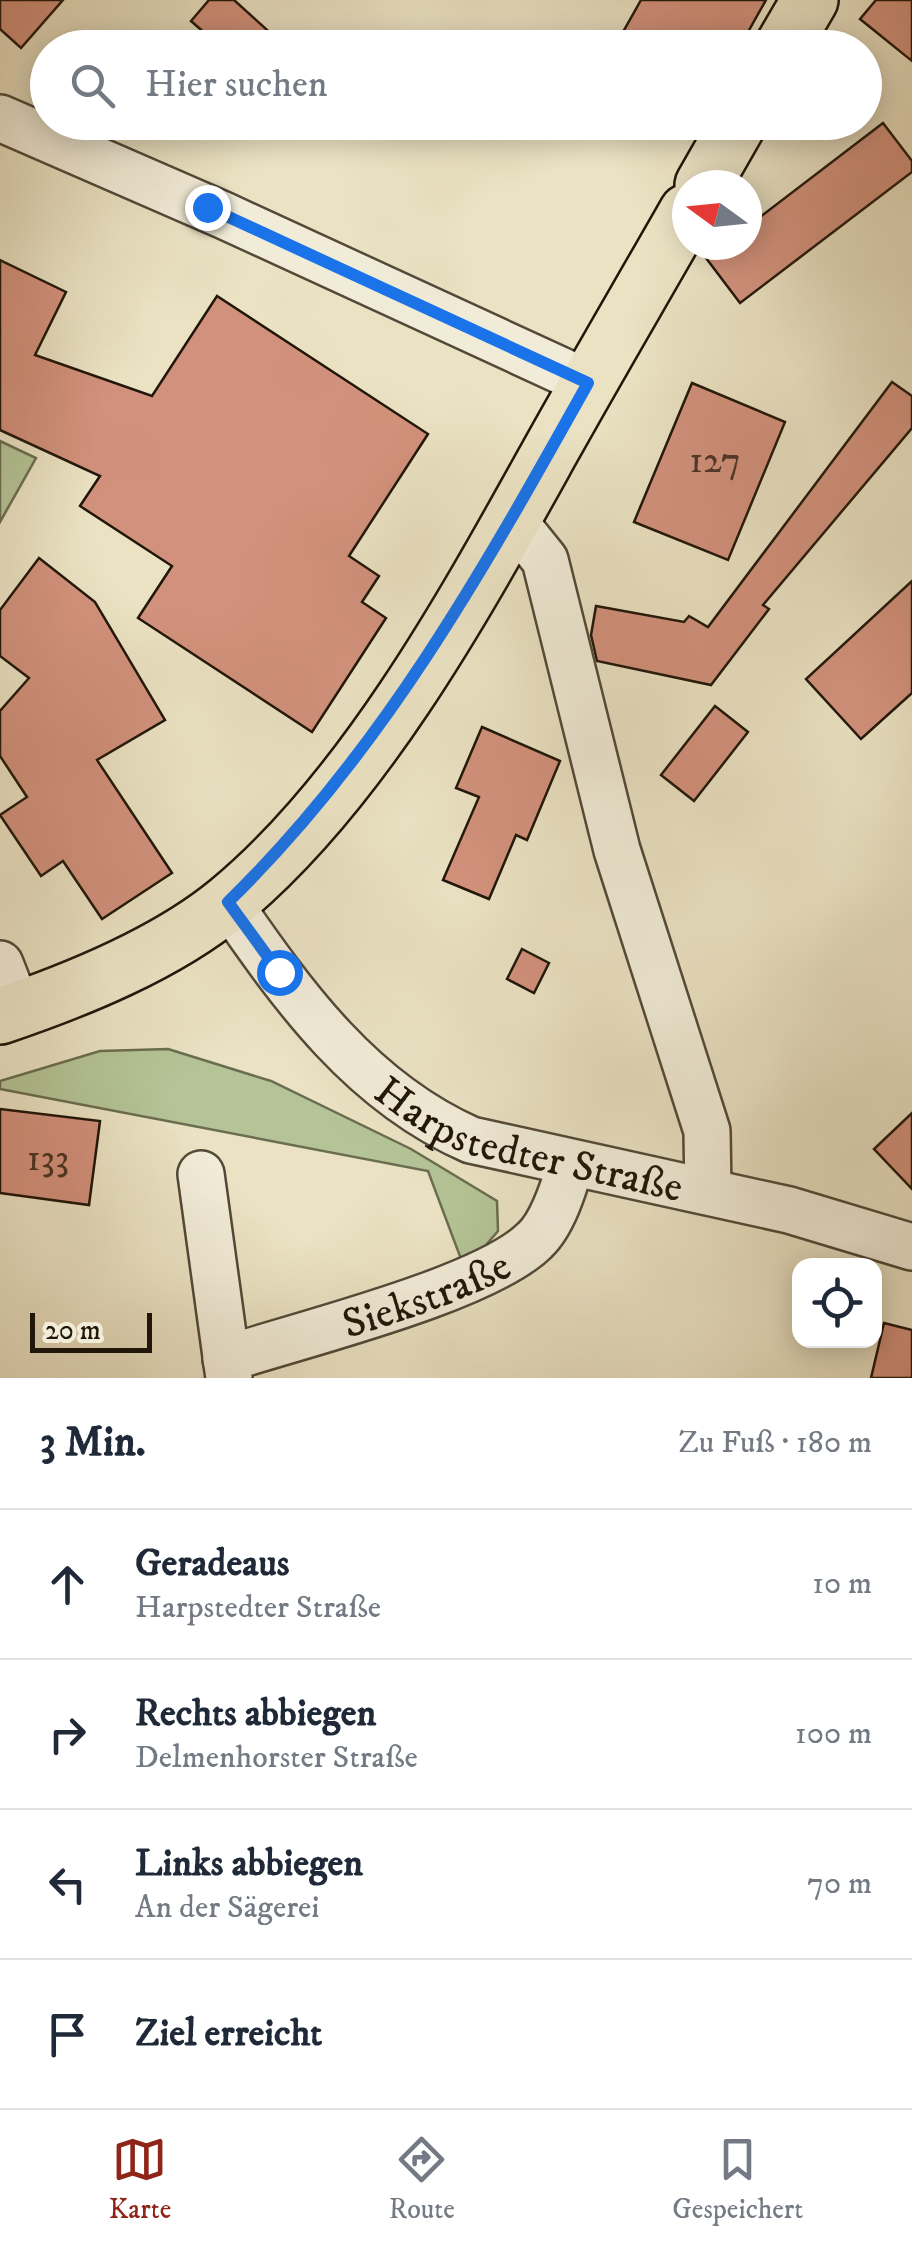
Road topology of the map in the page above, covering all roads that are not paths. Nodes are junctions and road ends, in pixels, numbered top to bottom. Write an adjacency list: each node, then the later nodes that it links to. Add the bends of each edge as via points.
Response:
1 (810, 0): 2 (main road)
2 (792, 30)
3 (0, 118): 4 (street)
4 (30, 131)
5 (51, 140): 9 (street)
6 (729, 140): 7 (main road)
7 (712, 170)
8 (672, 238): 9 (main road)
9 (588, 383): 10 (main road)
10 (512, 519): 11 (main road, via 375,735 299,831); 15 (street, via 545,560 617,850 707,1131)
11 (228, 902): 12 (main road, via 157,948); 13 (street, Harpstedter Straße, via 302,1003 383,1089 472,1140)
12 (6, 997)
13 (570, 1164): 15 (street, Harpstedter Straße); 17 (street, Siekstraße, via 537,1239 493,1267)
14 (201, 1174): 17 (street, Siekstraße)
15 (708, 1190): 16 (street, Harpstedter Straße)
16 (912, 1247)
17 (227, 1368)

